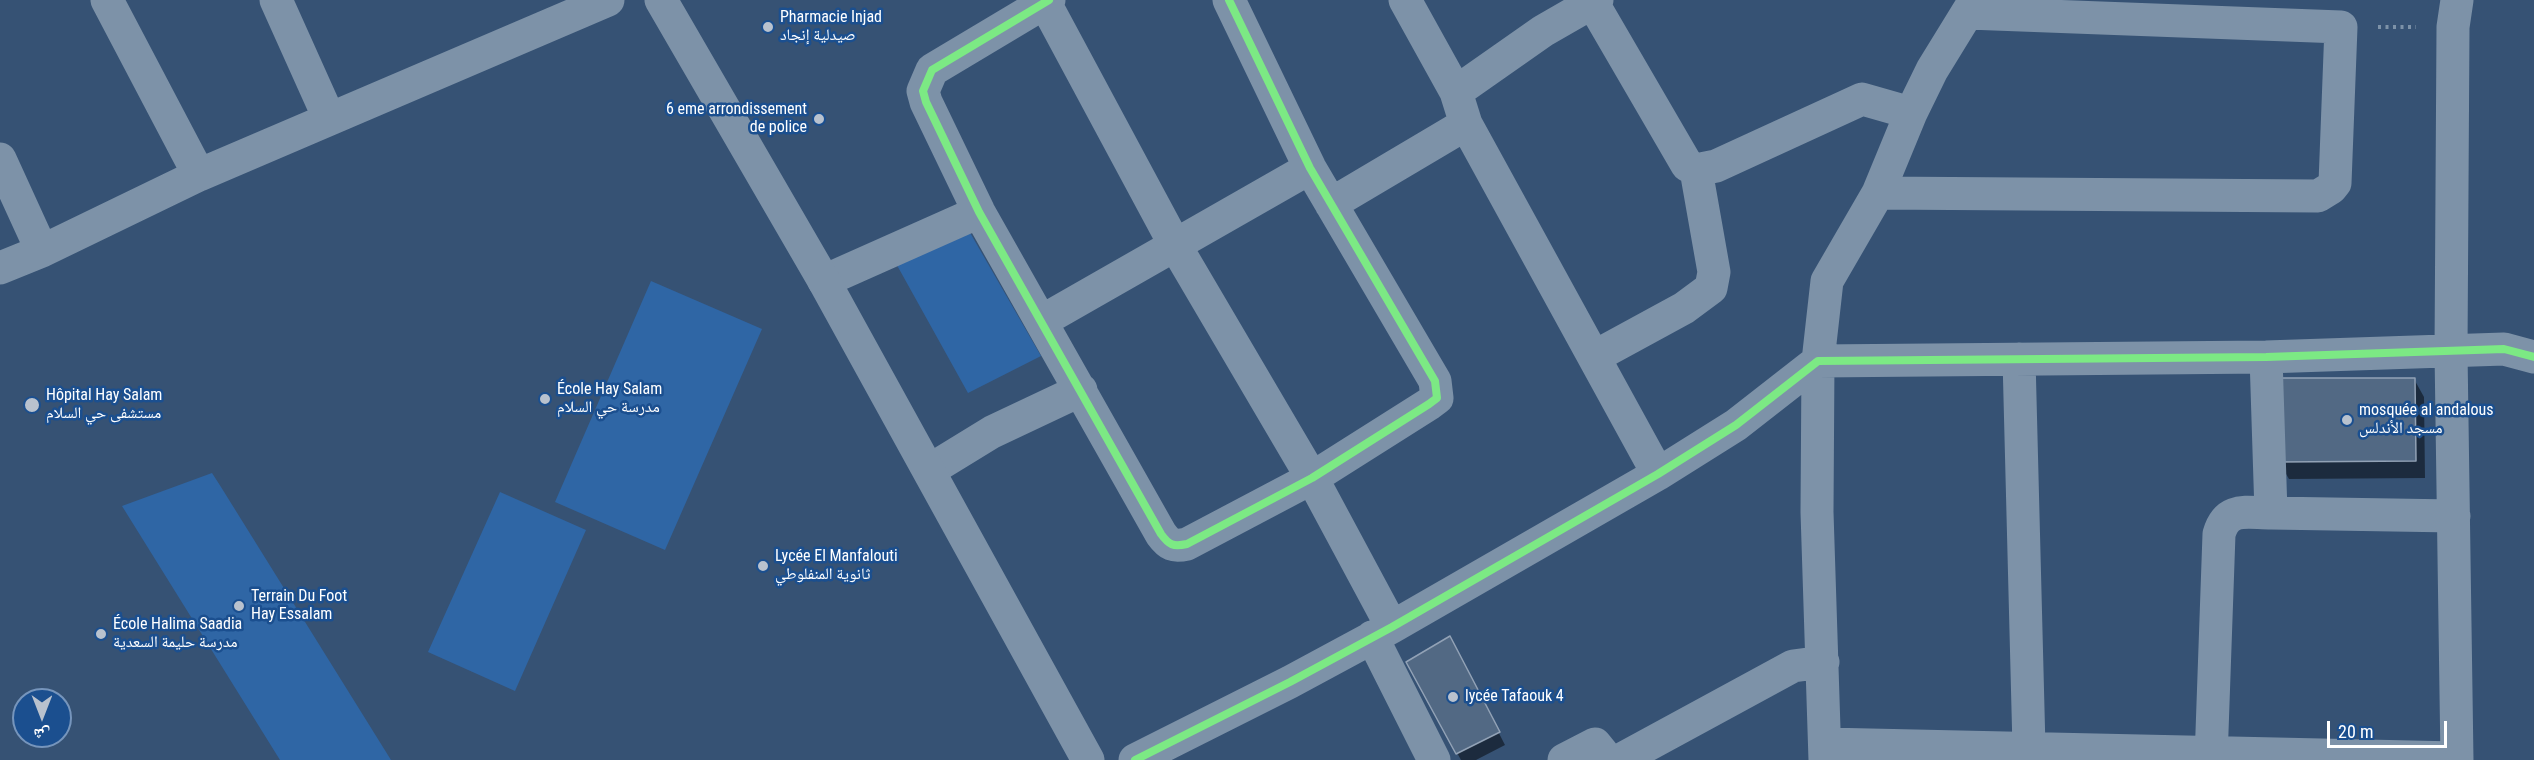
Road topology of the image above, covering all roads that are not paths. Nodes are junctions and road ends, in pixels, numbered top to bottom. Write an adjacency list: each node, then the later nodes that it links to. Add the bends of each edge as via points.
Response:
1 (107, 0): 18 (street)
2 (276, 0): 13 (street)
3 (609, 0): 13 (street)
4 (661, 0): 25 (street)
5 (1229, 0): 16 (street)
6 (1405, 0): 11 (street)
7 (1594, 1): 11 (street, via 1543,31); 17 (street, via 1687,165)
8 (1031, 5): 21 (street, via 932,70 923,91); 22 (street)
9 (1971, 7): 12 (street); 19 (street, via 2341,27 2335,183 2318,196)
10 (2455, 13): 27 (street)
11 (1456, 92): 14 (street)
12 (1911, 113): 17 (street, via 1862,99 1716,166); 19 (street)
13 (329, 118): 18 (street)
14 (1466, 124): 20 (street); 28 (street)
15 (0, 159): 23 (street)
16 (1311, 168): 20 (street); 22 (street)
17 (1696, 170): 28 (street, via 1714,272 1711,288 1684,308)
18 (200, 175): 23 (street)
19 (1878, 193): 32 (street, via 1827,280)
20 (1331, 204): 36 (street, via 1438,392 1437,399)
21 (979, 212): 25 (street); 26 (street)
22 (1175, 245): 26 (street); 36 (street)
23 (42, 251): 24 (street)
24 (0, 268)
25 (824, 280): 34 (street)
26 (1042, 321): 33 (street)
27 (2451, 352): 29 (street); 30 (street, via 2504,349); 38 (street)
28 (1594, 357): 35 (street)
29 (2266, 357): 31 (street); 37 (street)
30 (2534, 357)
31 (2019, 359): 32 (street); 41 (street)
32 (1818, 361): 35 (street, via 1736,425); 40 (street, via 1817,512)
33 (1081, 390): 34 (street, via 992,432); 36 (street, via 1168,544 1187,544)
34 (930, 470): 45 (street)
35 (1658, 474): 39 (street)
36 (1312, 478): 39 (street)
37 (2271, 513): 38 (street); 43 (street, via 2235,513 2226,518 2219,534)
38 (2454, 516): 44 (street)
39 (1382, 632): 46 (street); 47 (street)
40 (1823, 662): 42 (street); 50 (street, via 1792,666)
41 (2029, 748): 42 (street); 43 (street)
42 (1825, 752)
43 (2211, 756): 44 (street)
44 (2457, 759)
45 (1088, 760)
46 (1135, 760)
47 (1434, 760)
48 (1564, 760): 49 (street, via 1595,744)
49 (1608, 760)
50 (1620, 760)

